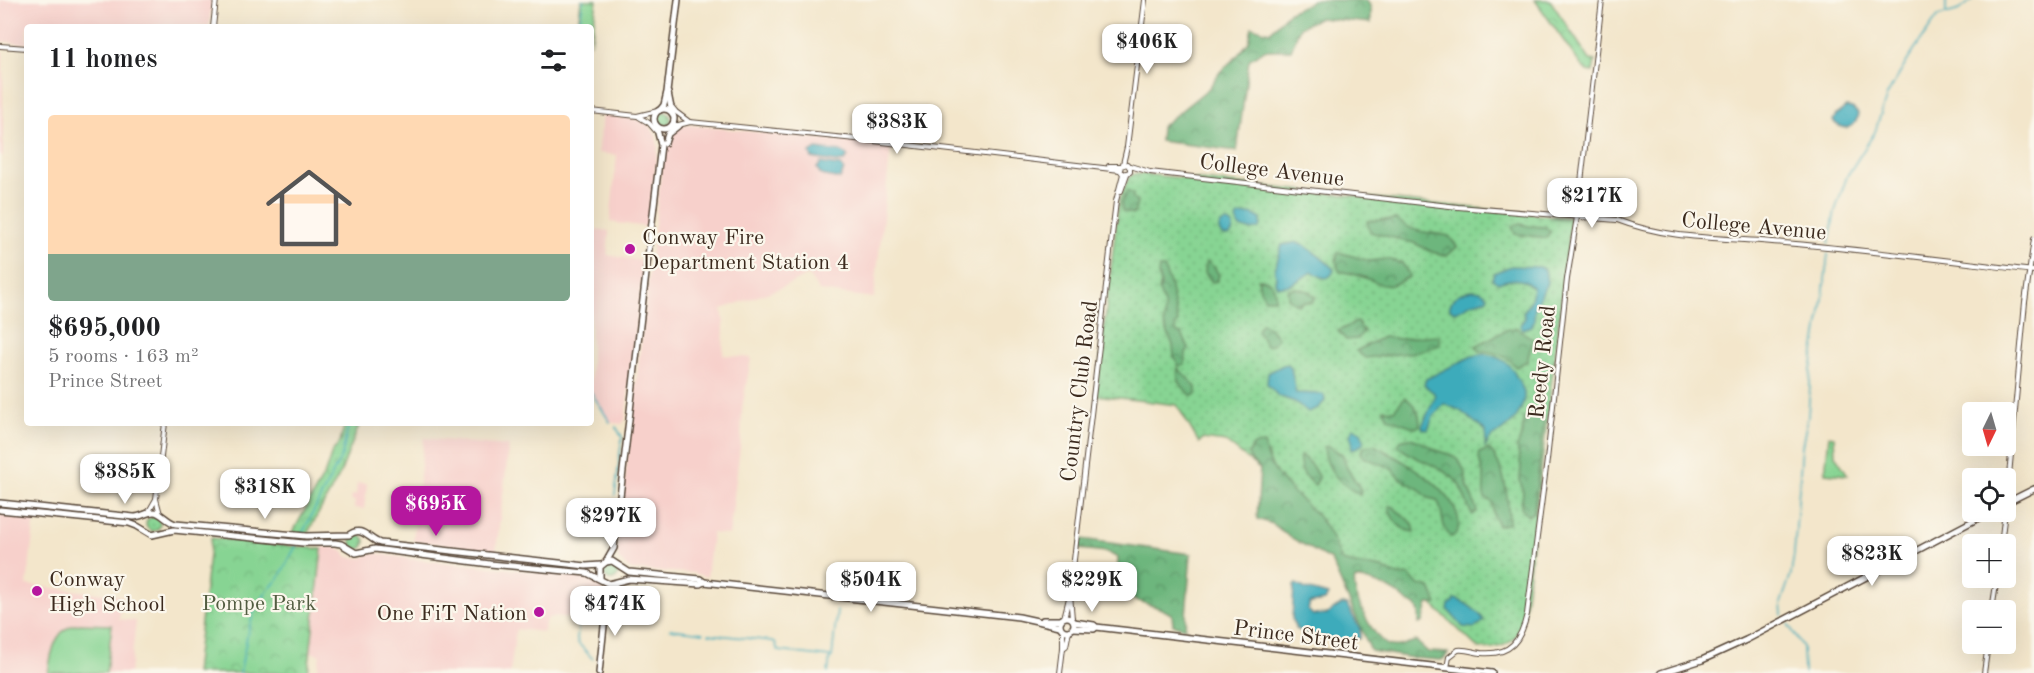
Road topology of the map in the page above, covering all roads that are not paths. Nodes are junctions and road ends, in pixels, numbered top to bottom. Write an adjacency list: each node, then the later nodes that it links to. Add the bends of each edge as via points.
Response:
1 (216, 0): 5 (street)
2 (678, 0): 8 (main road)
3 (1145, 0): 19 (street, Country Club Road)
4 (1602, 0): 20 (street, Reedy Road)
5 (213, 24)
6 (0, 46): 7 (street)
7 (24, 48)
8 (667, 93): 9 (main road); 11 (main road, via 664,105)
9 (670, 104): 12 (main road); 14 (street)
10 (594, 111): 13 (street)
11 (657, 111): 12 (main road, via 667,109); 13 (street); 16 (main road)
12 (673, 113): 14 (street, College Avenue); 17 (main road, via 675,120)
13 (638, 116): 16 (street); 16 (street)
14 (689, 122): 15 (street, College Avenue); 19 (street, College Avenue)
15 (678, 126): 17 (street, College Avenue); 18 (main road)
16 (656, 127): 17 (main road); 18 (main road)
17 (670, 128): 18 (main road)
18 (662, 144): 42 (main road)
19 (1125, 169): 20 (street, College Avenue); 56 (street, Country Club Road, via 1118,193)
20 (1577, 217): 22 (street, College Avenue, via 1617,220 1672,235 1736,238); 58 (street, Reedy Road, via 1523,631 1516,642 1499,651 1455,651)
21 (2034, 239): 22 (street)
22 (2032, 271): 24 (street)
23 (165, 426): 26 (street)
24 (2010, 468)
25 (2034, 489): 27 (main road)
26 (156, 499): 32 (street); 34 (street)
27 (2016, 500)
28 (0, 503): 29 (main road)
29 (26, 506): 30 (main road); 31 (main road)
30 (0, 509): 33 (main road)
31 (95, 513): 32 (main road, via 134,517); 33 (main road)
32 (147, 514): 34 (main road, via 153,512); 36 (main road)
33 (51, 515): 36 (main road, via 129,524)
34 (162, 517): 37 (main road, via 165,525); 38 (main road, via 177,524 306,536)
35 (1971, 522): 62 (main road, via 1746,640)
36 (143, 530): 37 (main road, via 152,535)
37 (161, 532): 40 (main road, via 335,543)
38 (349, 535): 39 (main road, via 357,530); 40 (main road)
39 (368, 536): 41 (main road, via 380,543); 43 (main road)
40 (348, 548): 43 (main road, via 356,554)
41 (436, 548): 44 (main road, via 417,551); 45 (main road)
42 (614, 548): 49 (main road); 50 (main road)
43 (366, 550): 44 (main road)
44 (417, 555): 47 (main road)
45 (489, 555): 46 (main road); 47 (main road, via 471,556)
46 (497, 556): 47 (main road, via 492,560); 48 (main road)
47 (465, 561): 51 (main road)
48 (566, 564): 49 (main road); 51 (main road)
49 (603, 564): 50 (main road, via 612,561); 52 (main road, via 598,572)
50 (619, 565): 53 (main road, Prince Street, via 633,572); 54 (main road, via 622,574)
51 (540, 569): 52 (main road, via 587,573)
52 (601, 580): 54 (main road); 55 (main road)
53 (702, 581): 54 (main road, Prince Street); 56 (main road, Prince Street)
54 (617, 582): 55 (main road)
55 (607, 597): 59 (main road)
56 (1067, 624): 58 (main road, Prince Street); 60 (street, Country Club Road)
57 (1987, 654): 63 (street)
58 (1447, 668): 61 (main road, Prince Street)
59 (599, 673)
60 (1060, 673)
61 (1492, 673)
62 (1661, 673)
63 (1984, 673)

